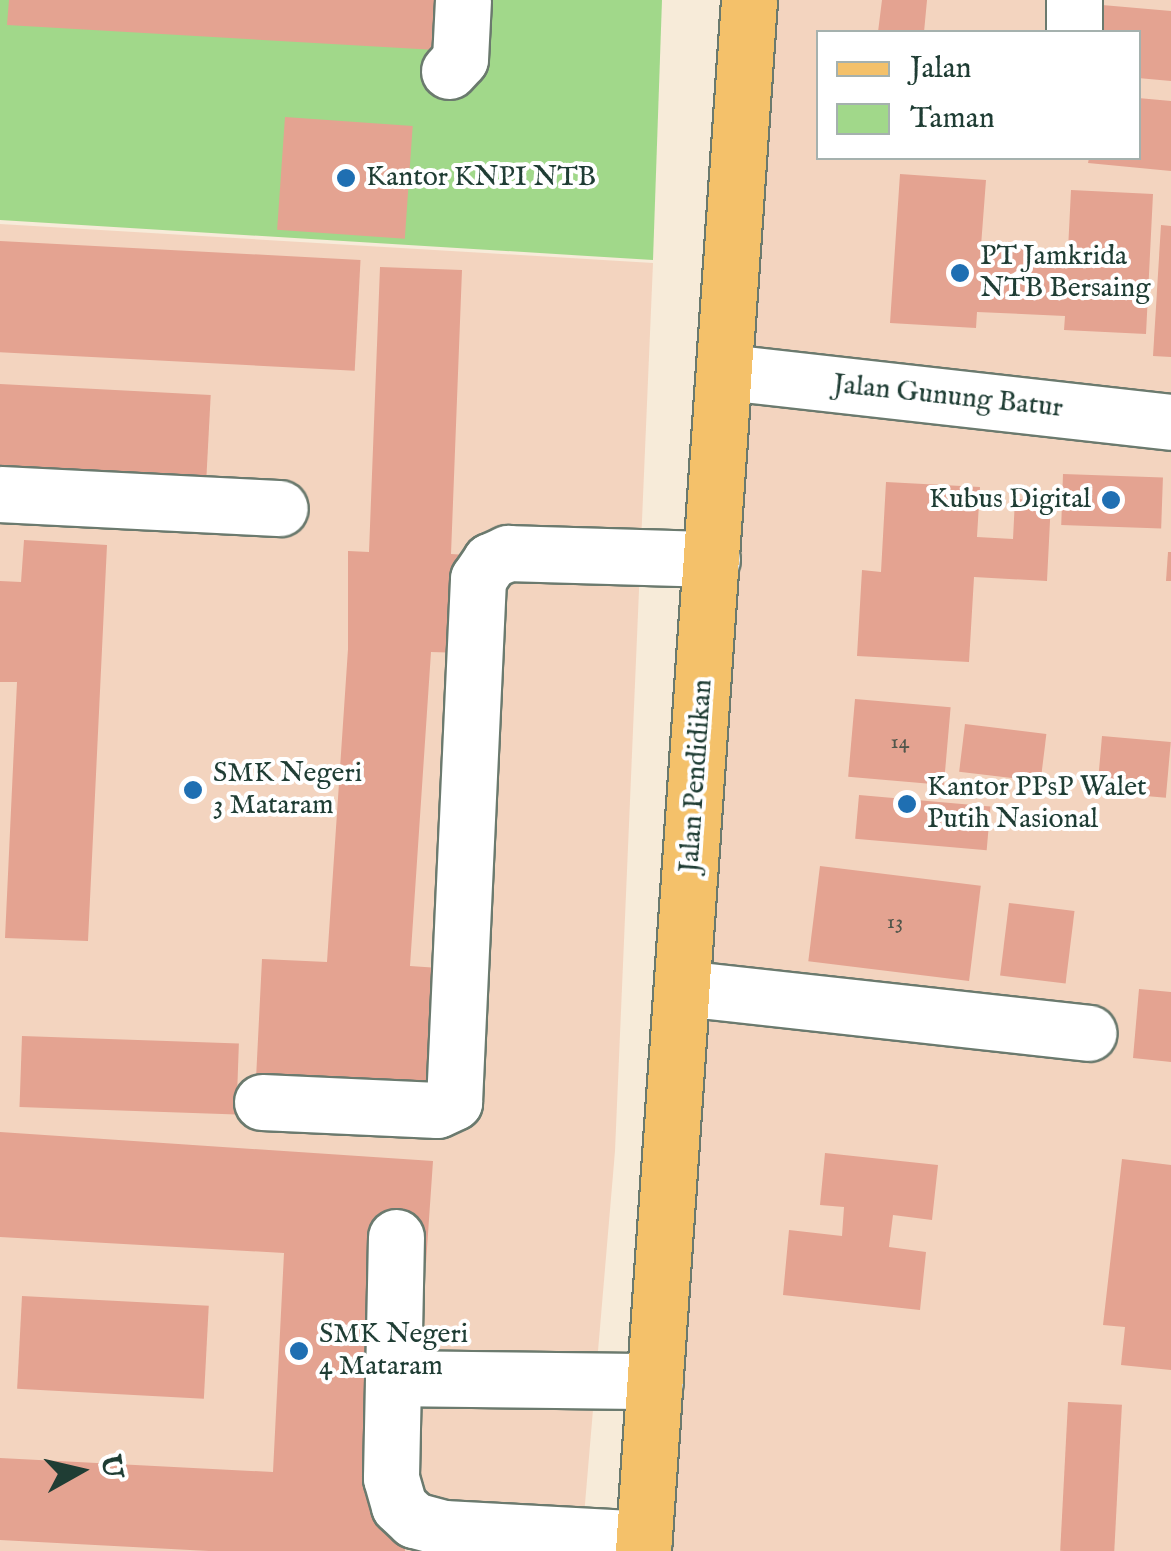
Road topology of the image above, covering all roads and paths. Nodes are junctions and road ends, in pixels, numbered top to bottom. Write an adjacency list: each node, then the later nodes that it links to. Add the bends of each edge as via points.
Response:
1 (463, 0): 5 (street, via 460,59)
2 (749, 0): 6 (main road, Jalan Pendidikan)
3 (1074, 0): 4 (street)
4 (1074, 30)
5 (449, 71)
6 (726, 372): 7 (street, Jalan Gunung Batur); 10 (main road, Jalan Pendidikan)
7 (1171, 422)
8 (0, 494): 9 (street)
9 (280, 508)
10 (712, 558): 11 (main road, Jalan Pendidikan); 13 (street, via 508,554 490,561 478,580 454,1102 437,1110)
11 (682, 988): 12 (street); 16 (main road, Jalan Pendidikan)
12 (1090, 1033)
13 (262, 1102)
14 (396, 1237): 15 (street)
15 (393, 1378): 16 (street); 17 (street, via 390,1478 399,1506 414,1520)
16 (655, 1382): 17 (main road, Jalan Pendidikan)
17 (644, 1545)

